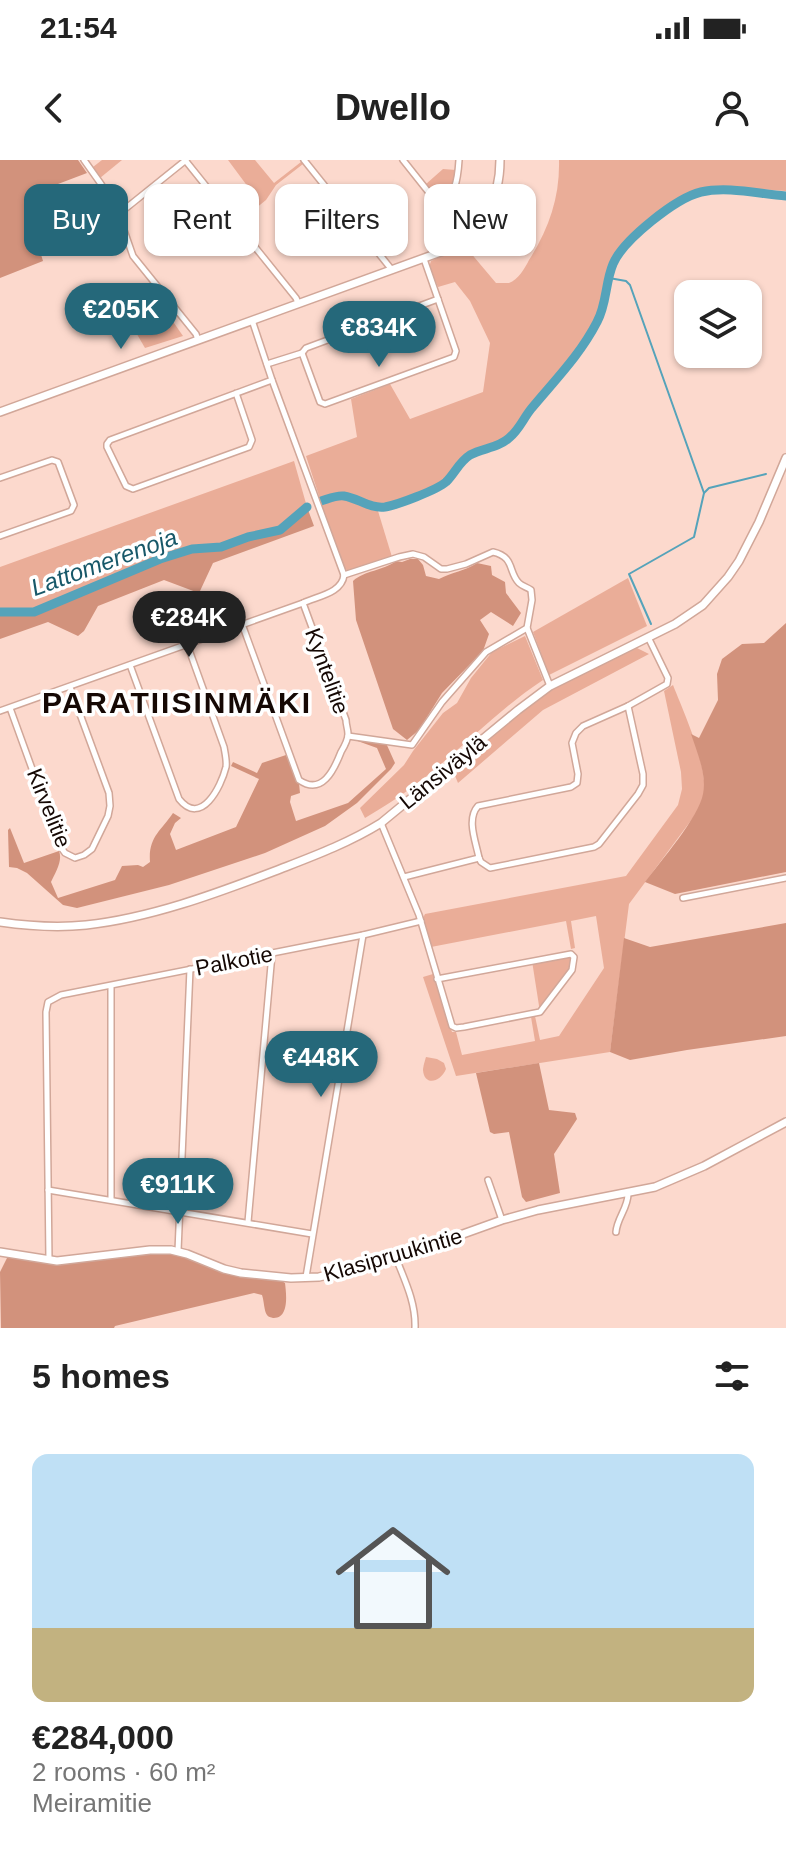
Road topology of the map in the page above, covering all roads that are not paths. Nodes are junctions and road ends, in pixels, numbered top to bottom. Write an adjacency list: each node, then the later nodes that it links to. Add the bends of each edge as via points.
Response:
1 (84, 160): 7 (street)
2 (185, 160): 8 (street); 13 (street)
3 (304, 160): 11 (street)
4 (403, 160): 5 (street, via 440,200 453,192)
5 (459, 160)
6 (500, 160): 10 (main road, via 496,194 484,220 458,244)
7 (101, 184)
8 (128, 207)
9 (128, 242): 15 (street, via 133,256)
10 (424, 259): 11 (main road); 12 (street)
11 (392, 270): 13 (main road)
12 (438, 299): 16 (street); 16 (street, via 454,357 325,404)
13 (298, 303): 14 (main road)
14 (252, 320): 15 (main road); 17 (street)
15 (198, 340): 20 (main road)
16 (302, 353): 17 (street)
17 (267, 364): 18 (street)
18 (272, 380): 19 (street); 24 (street)
19 (236, 393): 19 (street, via 110,440 107,447 126,486 133,489 249,447 252,440)
20 (0, 412)
21 (786, 458): 28 (main road, Länsiväylä, via 728,577 691,614)
22 (0, 478): 23 (street, via 58,462 74,505 71,511)
23 (0, 536)
24 (344, 575): 25 (street, via 337,589); 27 (street, via 413,554 447,569 498,552 518,582 531,590)
25 (303, 603): 26 (street); 36 (street, Kyntelitie)
26 (242, 624): 29 (street); 36 (street, Kyntelitie, via 299,780 311,785 326,780)
27 (527, 628): 31 (street); 36 (street, via 486,652 412,745)
28 (648, 637): 31 (main road, Länsiväylä); 33 (street, via 667,684)
29 (187, 644): 30 (street); 30 (street, via 227,764 204,806 185,807 179,799)
30 (130, 665): 32 (street)
31 (550, 686): 37 (main road, Länsiväylä)
32 (70, 687): 34 (street); 34 (street, Kirvelitie, via 109,793 108,816 84,855 69,856 60,846)
33 (628, 706): 38 (street, via 576,733 572,743 577,783 474,810); 38 (street, via 643,785 599,844 490,868)
34 (10, 708): 35 (street)
35 (0, 711)
36 (348, 736)
37 (381, 823): 39 (street); 43 (main road, Länsiväylä, via 336,847 247,881 140,915 75,926)
38 (479, 858): 39 (street)
39 (404, 877): 42 (street)
40 (786, 878): 41 (street)
41 (683, 898)
42 (421, 921): 44 (street, Palkotie); 47 (street)
43 (0, 922)
44 (363, 935): 45 (street, Palkotie); 58 (street)
45 (272, 954): 46 (street, Palkotie); 56 (street)
46 (190, 969): 48 (street, Palkotie); 54 (street)
47 (437, 979): 47 (street, via 456,1028 540,1012 572,970 574,957)
48 (111, 986): 51 (street, Palkotie, via 55,996 48,1002); 53 (street)
49 (786, 1122): 52 (main road, Klasipruukintie, via 669,1183)
50 (488, 1180): 55 (street)
51 (48, 1190): 53 (street); 62 (street)
52 (628, 1194): 55 (main road, Klasipruukintie); 57 (street)
53 (111, 1199): 54 (street)
54 (181, 1211): 56 (street); 59 (street)
55 (502, 1220): 61 (main road, Klasipruukintie)
56 (248, 1222): 58 (street)
57 (616, 1232)
58 (312, 1234): 63 (street)
59 (178, 1251): 62 (main road, Klasipruukintie); 63 (main road, Klasipruukintie, via 232,1271)
60 (0, 1252): 62 (main road, Klasipruukintie)
61 (396, 1258): 63 (main road, Klasipruukintie); 64 (street, via 412,1298)
62 (49, 1260)
63 (306, 1278)
64 (415, 1328)

